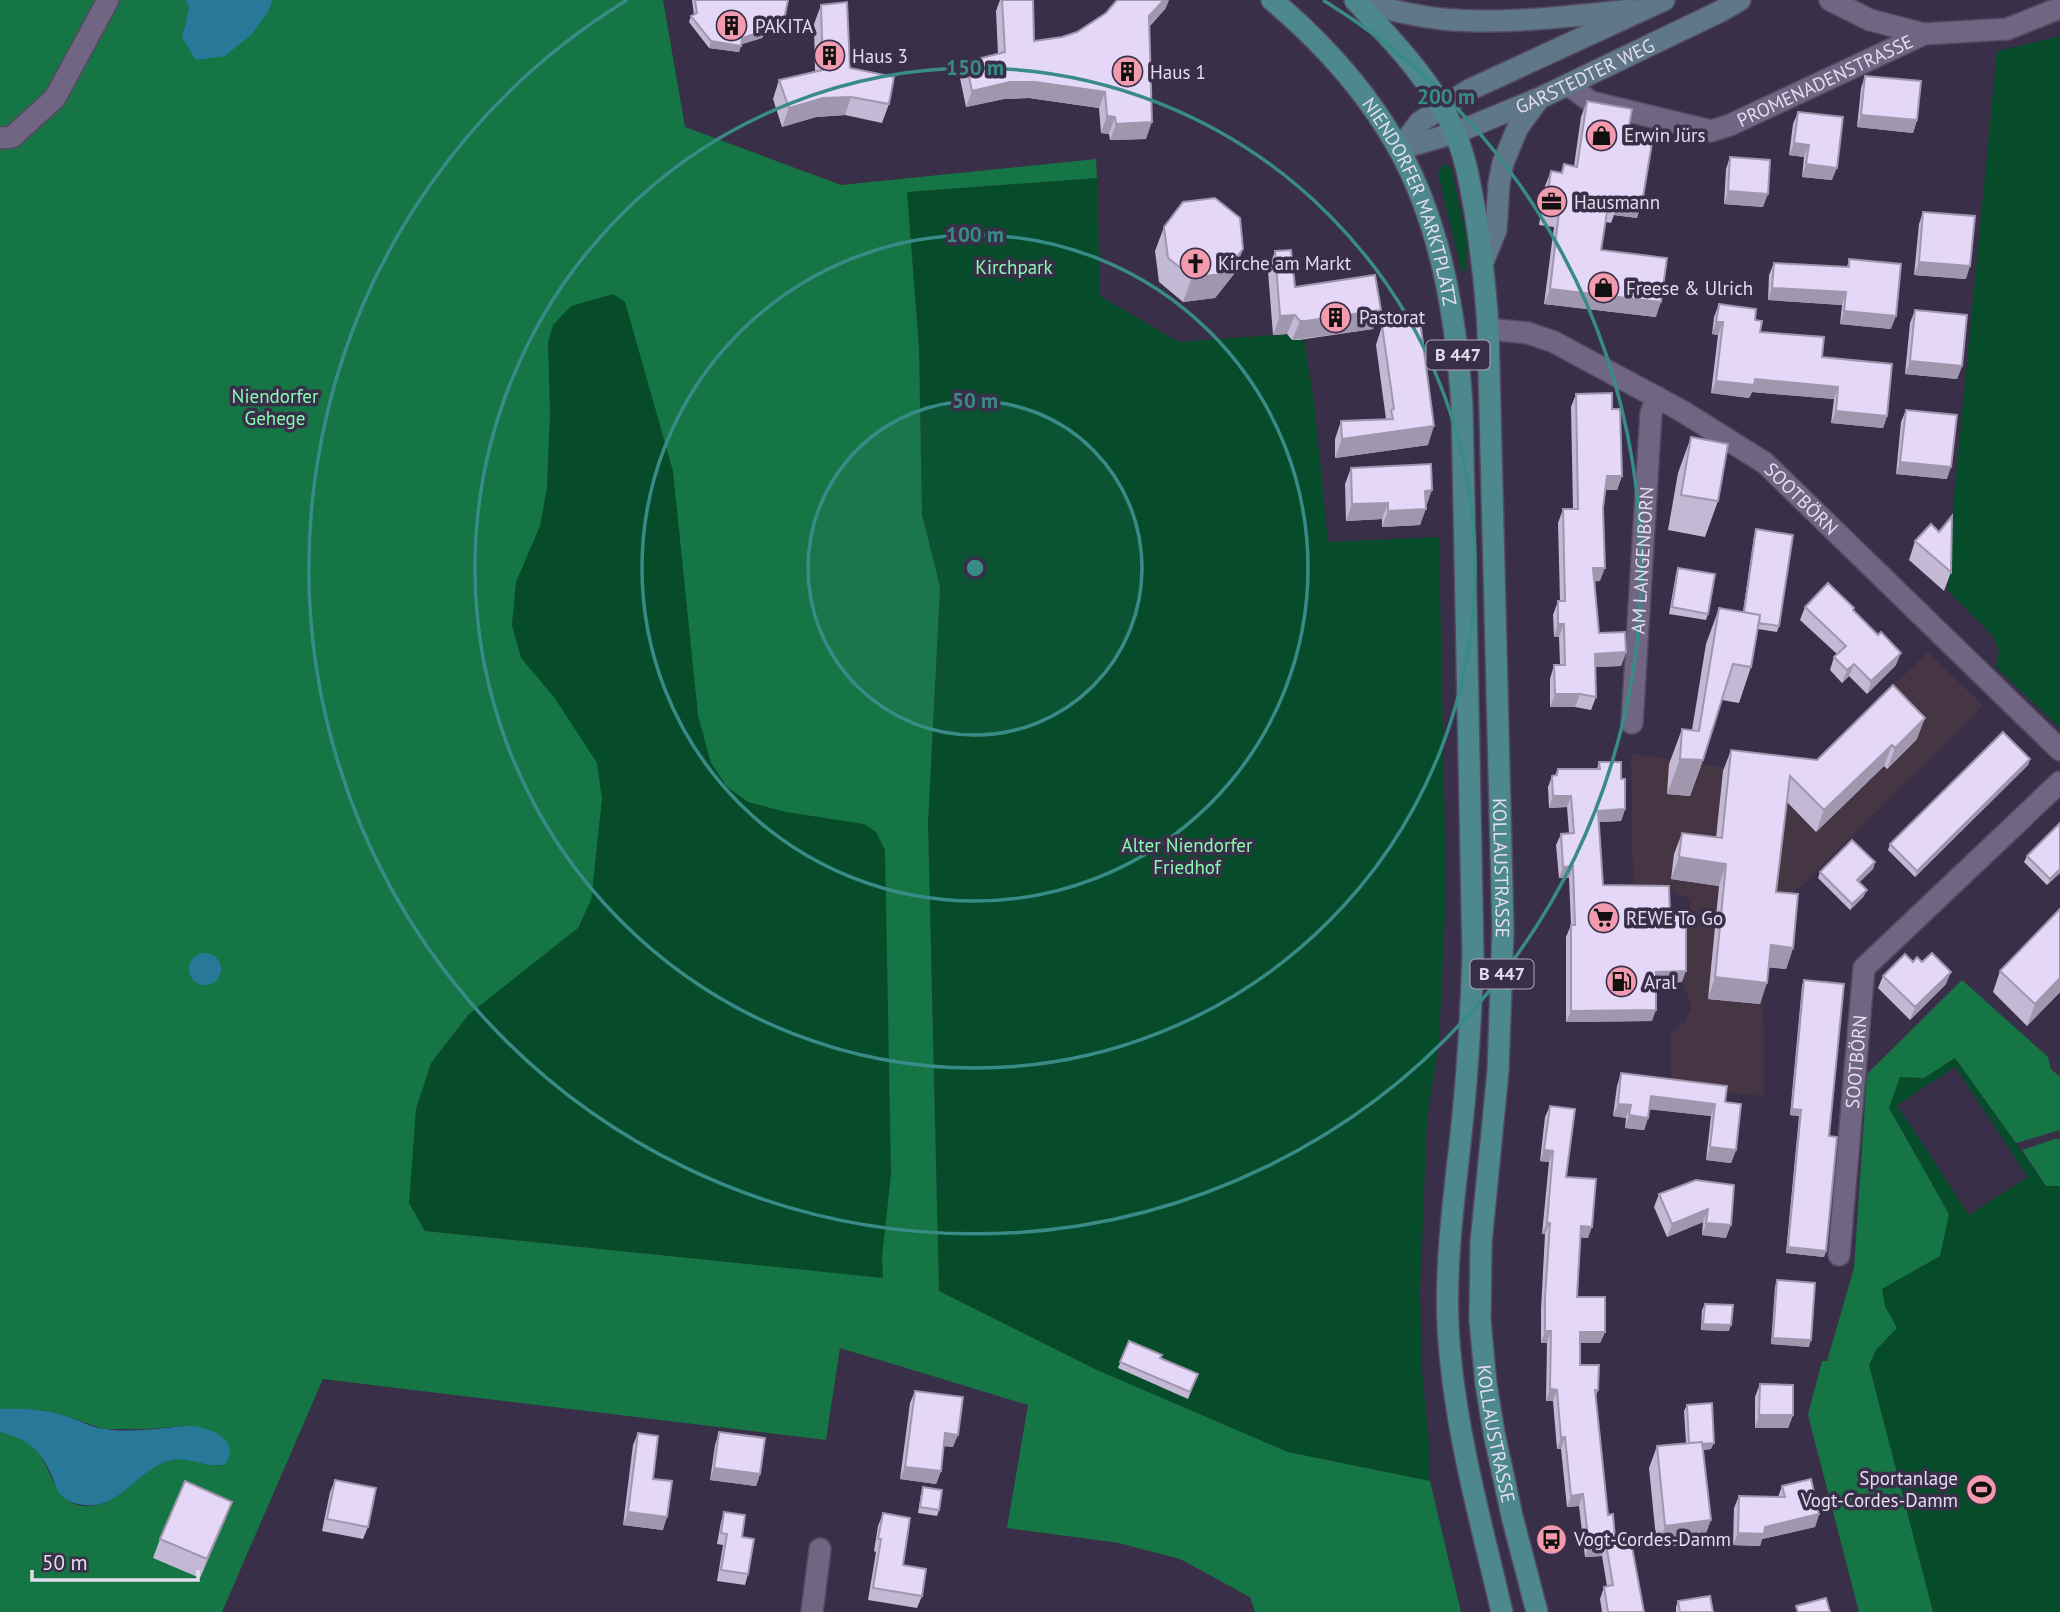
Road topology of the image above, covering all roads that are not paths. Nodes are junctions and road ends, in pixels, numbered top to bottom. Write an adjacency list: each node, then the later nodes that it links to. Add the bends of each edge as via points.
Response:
1 (108, 0): 13 (street, via 55,98 12,136)
2 (1272, 0): 14 (main road, NIENDORFER MARKTPLATZ / B 447, via 1345,72)
3 (1740, 0): 9 (main road, GARSTEDTER WEG)
4 (1830, 0): 8 (street, PROMENADENSTRASSE, via 1870,20)
5 (1356, 1): 6 (main road, via 1397,12 1478,21); 11 (main road, NIENDORFER MARKTPLATZ / B 447, via 1409,60)
6 (1656, 4): 11 (main road, GARSTEDTER WEG)
7 (2060, 8): 8 (street, PROMENADENSTRASSE, via 2007,29)
8 (1924, 34): 9 (street, PROMENADENSTRASSE, via 1711,131 1591,102)
9 (1569, 85): 10 (main road, GARSTEDTER WEG)
10 (1540, 98): 12 (main road, GARSTEDTER WEG); 15 (main road, via 1518,127 1503,163 1496,230)
11 (1442, 106): 12 (main road, NIENDORFER MARKTPLATZ / B 447); 14 (main road, GARSTEDTER WEG, via 1420,122)
12 (1455, 133): 14 (main road, GARSTEDTER WEG); 15 (main road, NIENDORFER MARKTPLATZ / B 447, via 1468,173)
13 (0, 138)
14 (1399, 149): 18 (main road, NIENDORFER MARKTPLATZ / B 447, via 1435,241 1455,329 1462,406)
15 (1483, 262): 16 (main road, NIENDORFER MARKTPLATZ / B 447)
16 (1488, 329): 17 (street, SOOTBÖRN, via 1545,338); 26 (main road, KOLLAUSTRASSE / B 447, via 1503,930 1497,1071 1481,1243 1480,1320 1494,1433)
17 (1657, 397): 19 (street, AM LANGENBORN, via 1651,413); 20 (street, SOOTBÖRN, via 1765,463)
18 (1465, 570): 25 (main road, KOLLAUSTRASSE / B 447, via 1473,956 1470,1039 1448,1254 1448,1326 1463,1443)
19 (1632, 723)
20 (2060, 750)
21 (2060, 782): 22 (street, SOOTBÖRN, via 1864,968)
22 (1839, 1255)
23 (820, 1549): 24 (street)
24 (812, 1612)
25 (1502, 1612)
26 (1537, 1612)

